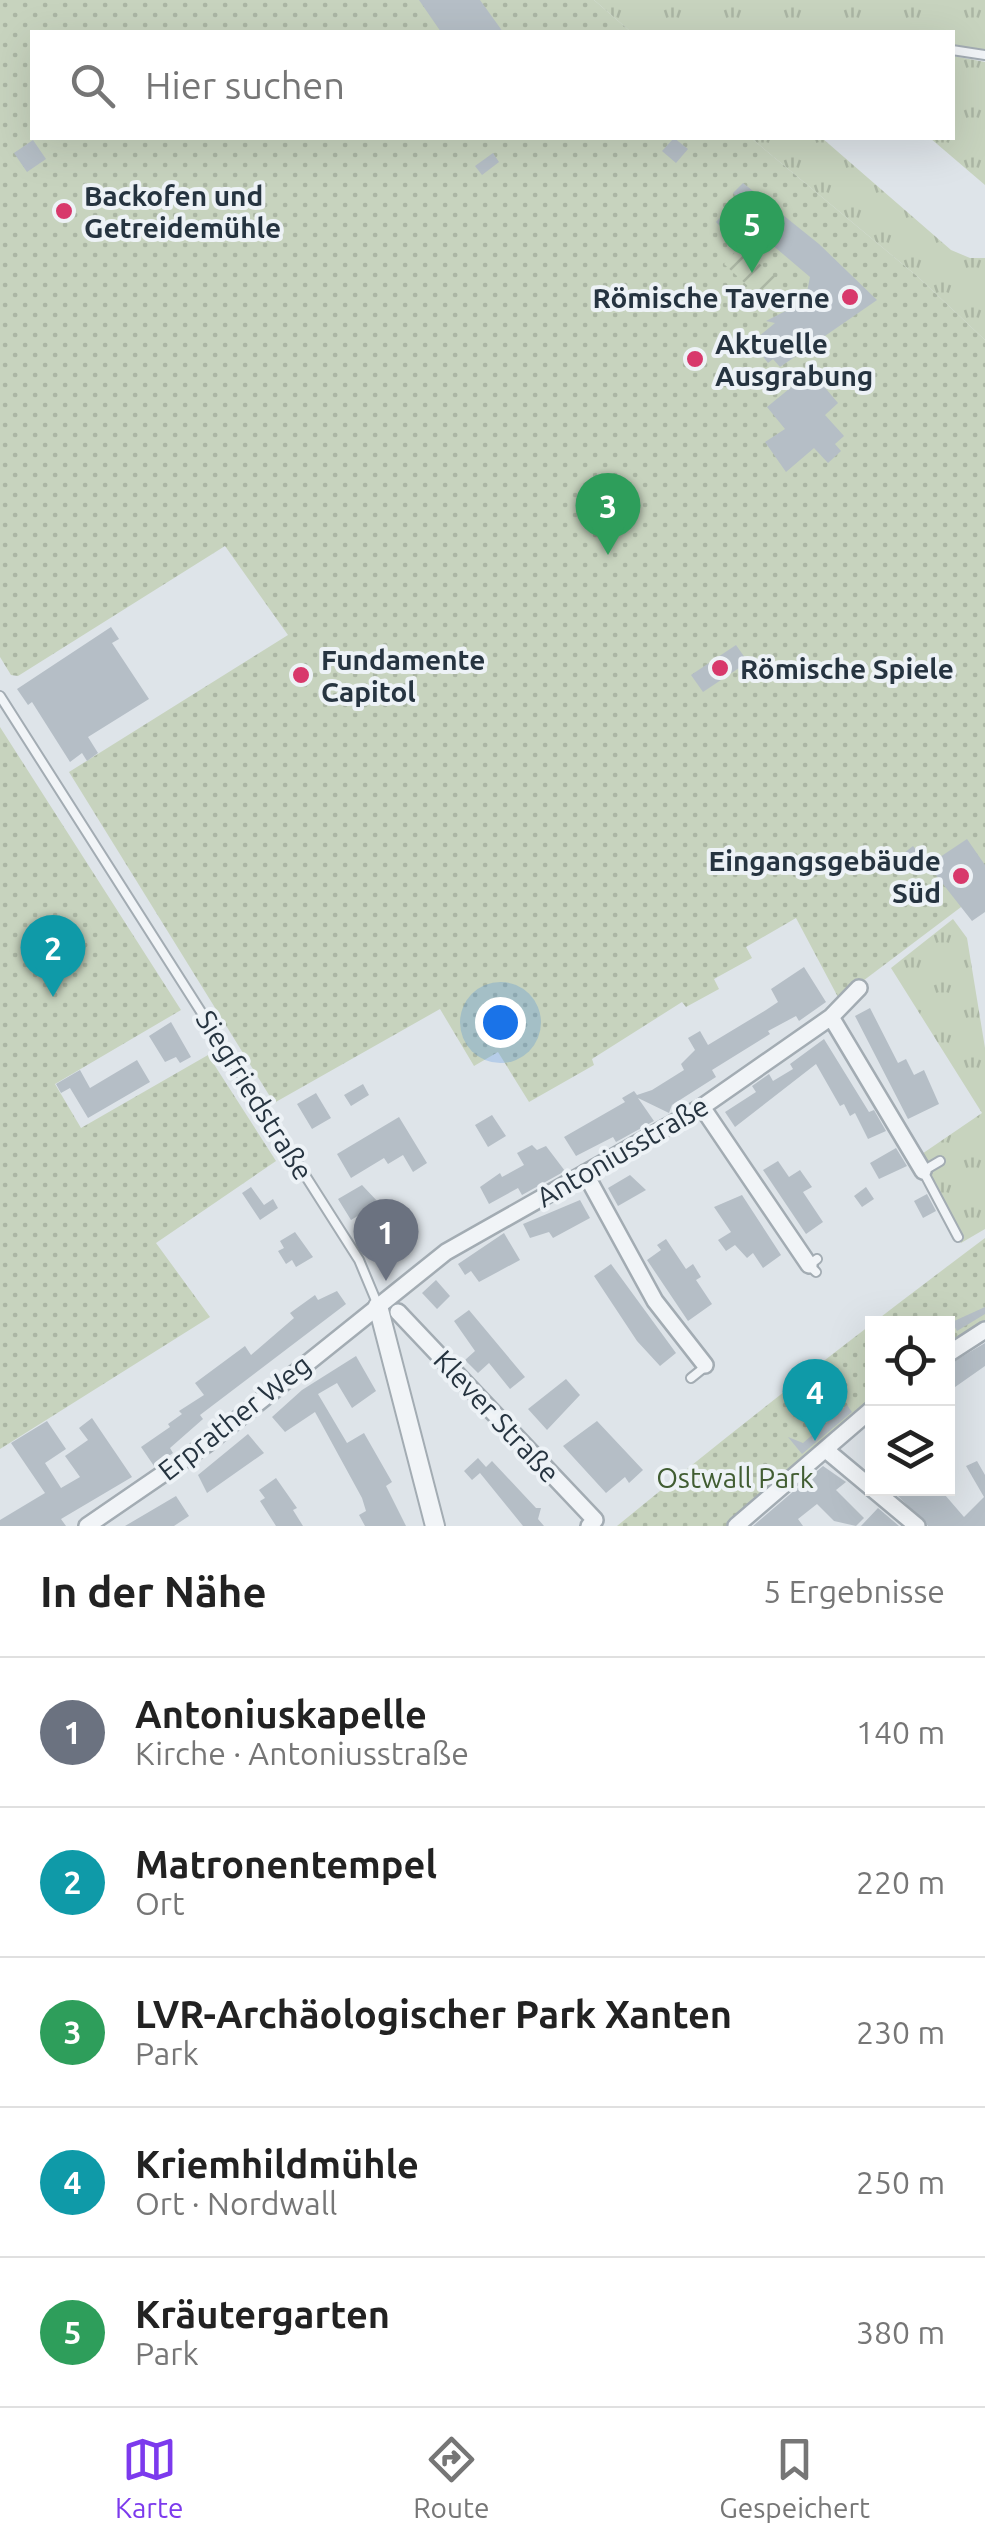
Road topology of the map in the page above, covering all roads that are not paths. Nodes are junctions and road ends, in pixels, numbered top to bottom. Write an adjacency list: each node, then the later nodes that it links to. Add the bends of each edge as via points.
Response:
1 (955, 50): 2 (lane)
2 (985, 55)
3 (0, 696): 12 (lane, Siegfriedstraße, via 359,1260)
4 (860, 988): 5 (street, Antoniusstraße)
5 (831, 1017): 6 (street, Antoniusstraße); 8 (street)
6 (702, 1106): 9 (street, Antoniusstraße); 11 (street)
7 (940, 1162): 8 (lane)
8 (924, 1171): 10 (lane)
9 (585, 1174): 12 (street, Antoniusstraße, via 446,1252); 16 (street, via 655,1301)
10 (958, 1237)
11 (814, 1265)
12 (378, 1306): 21 (street, Erprather Weg, via 208,1443); 22 (street, Siegfriedstraße)
13 (398, 1312): 20 (street, Klever Straße)
14 (985, 1330): 15 (street)
15 (955, 1349)
16 (707, 1368): 17 (lane)
17 (691, 1378)
18 (865, 1415): 19 (street)
19 (826, 1450): 23 (street); 24 (street)
20 (592, 1523)
21 (88, 1526)
22 (435, 1526)
23 (736, 1526)
24 (917, 1526)

